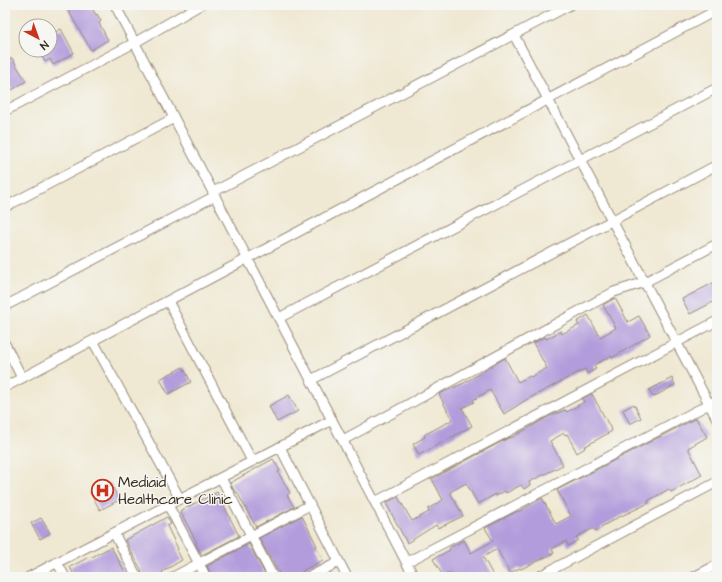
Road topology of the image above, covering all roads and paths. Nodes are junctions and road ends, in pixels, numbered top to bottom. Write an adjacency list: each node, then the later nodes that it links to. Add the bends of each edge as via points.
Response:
1 (115, 5): 6 (street)
2 (200, 5): 6 (street)
3 (570, 5): 5 (street)
4 (717, 10): 8 (street)
5 (514, 34): 8 (street); 13 (street)
6 (134, 43): 9 (street); 10 (street)
7 (717, 88): 11 (street)
8 (548, 100): 11 (street); 17 (street)
9 (5, 111)
10 (174, 118): 13 (street); 14 (street)
11 (580, 160): 15 (street); 21 (street)
12 (717, 165): 15 (street)
13 (214, 194): 17 (street); 20 (street)
14 (5, 207)
15 (612, 220): 18 (street); 27 (street)
16 (717, 244): 18 (street)
17 (248, 258): 19 (street); 21 (street)
18 (645, 282): 24 (street); 32 (street, via 614,292)
19 (168, 301): 23 (street); 34 (street)
20 (5, 306)
21 (279, 318): 27 (street)
22 (717, 321): 24 (street)
23 (93, 341): 26 (street); 37 (street)
24 (677, 342): 29 (street); 38 (street)
25 (5, 344): 26 (street)
26 (22, 378): 28 (street)
27 (311, 380): 31 (street)
28 (5, 387)
29 (713, 402): 30 (street); 45 (street)
30 (717, 419)
31 (332, 420): 32 (street); 33 (street)
32 (343, 440): 38 (street)
33 (280, 447): 34 (street); 40 (street)
34 (252, 462): 35 (street)
35 (221, 478): 37 (street); 42 (street)
36 (717, 482): 57 (street)
37 (180, 499): 39 (street)
38 (375, 502): 45 (street)
39 (168, 505): 41 (street); 46 (street)
40 (310, 505): 42 (street); 44 (street)
41 (114, 533): 43 (street); 50 (street)
42 (251, 536): 46 (street); 53 (street)
43 (57, 562): 48 (street); 49 (street)
44 (339, 562): 54 (street); 55 (street)
45 (407, 562): 56 (street)
46 (199, 564): 51 (street); 52 (street)
47 (717, 565): 58 (street)
48 (29, 577)
49 (65, 577)
50 (137, 577)
51 (173, 577)
52 (206, 577)
53 (273, 577)
54 (309, 577)
55 (347, 577)
56 (414, 577)
57 (538, 577)
58 (694, 577)

